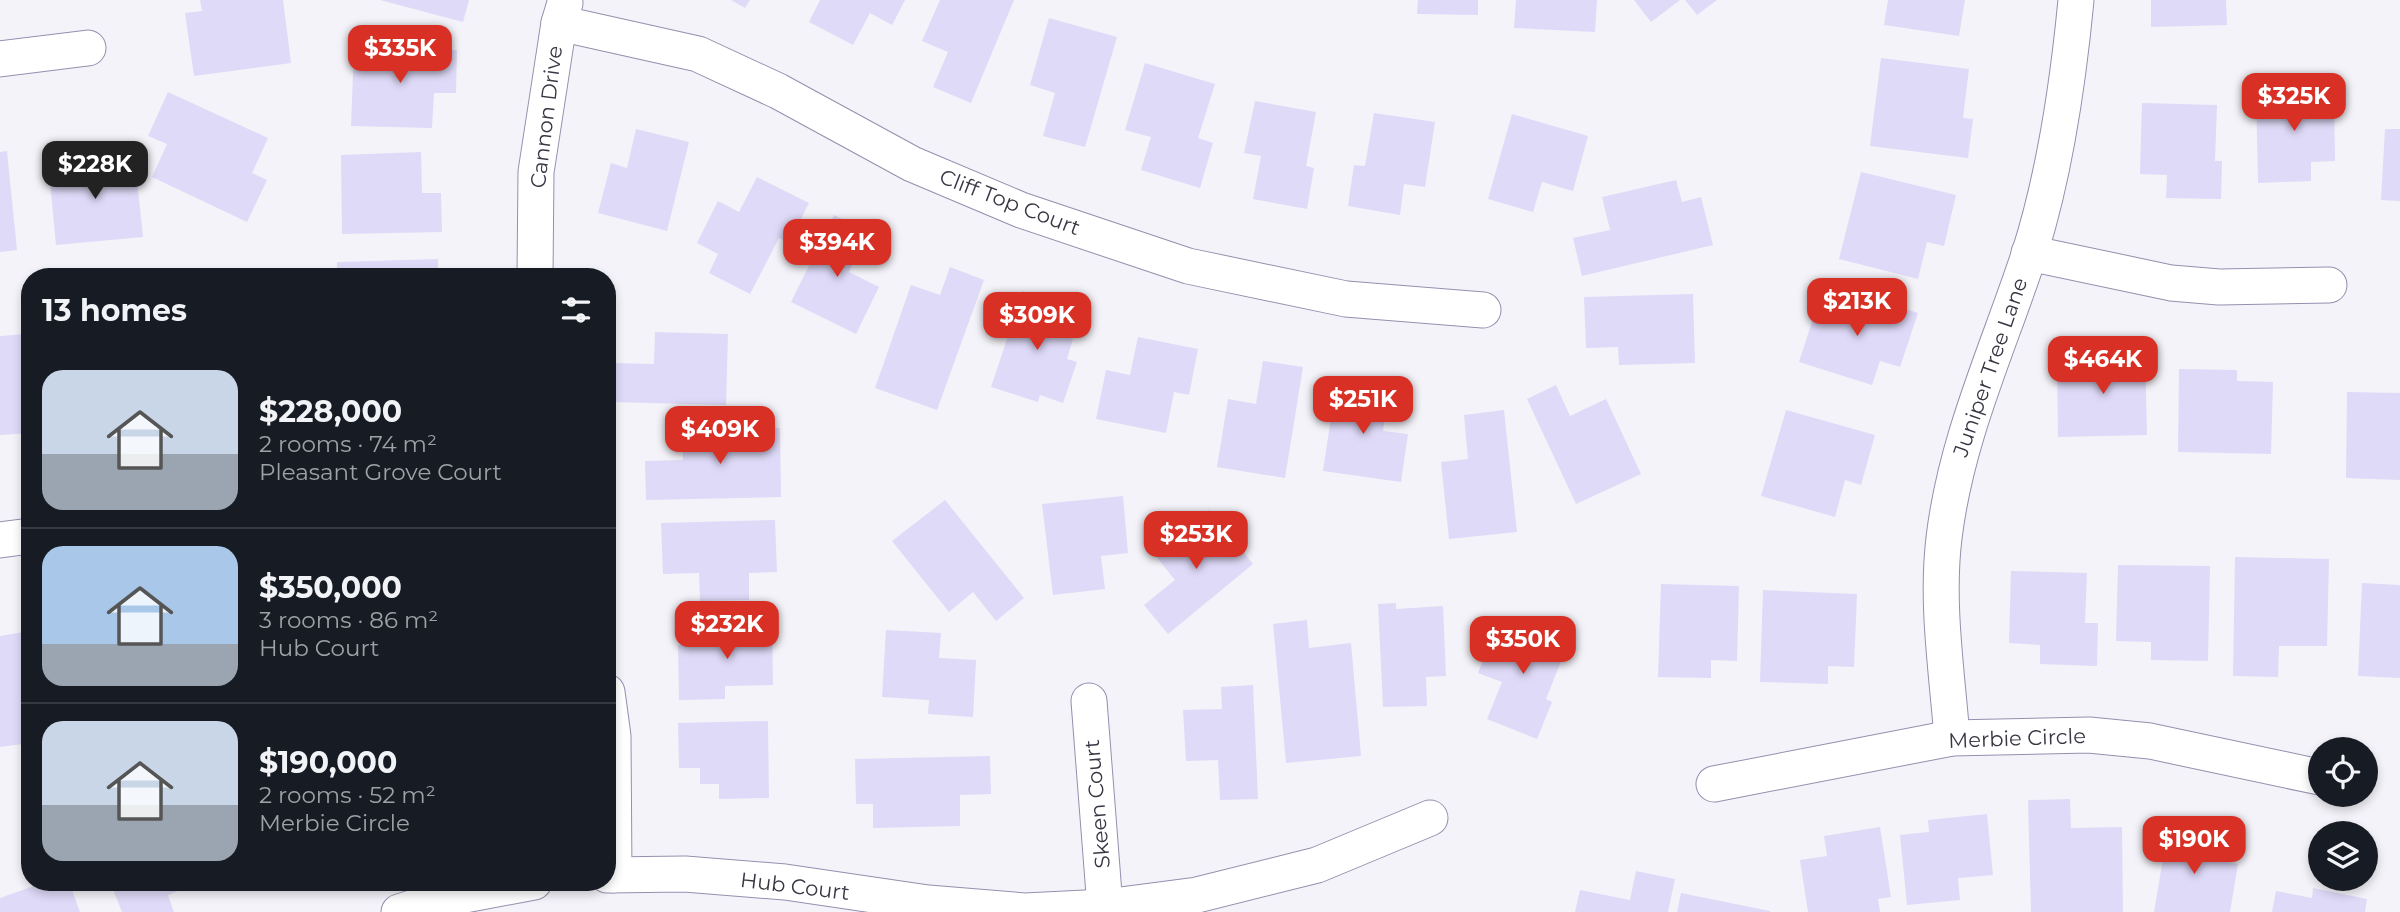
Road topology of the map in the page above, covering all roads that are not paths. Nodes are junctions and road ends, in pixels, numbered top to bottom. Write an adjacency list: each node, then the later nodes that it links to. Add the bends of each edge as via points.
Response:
1 (2076, 0): 5 (street, Juniper Tree Lane, via 2054,152)
2 (562, 11): 6 (street, Cannon Drive, via 536,172); 8 (street, Cliff Top Court, via 698,54 778,91 912,164 1021,210 1188,266 1346,299)
3 (88, 48): 4 (street)
4 (0, 59)
5 (2029, 253): 7 (street, via 2171,283); 12 (street, Juniper Tree Lane, via 1956,467 1944,539 1942,606)
6 (535, 268)
7 (2329, 285)
8 (1483, 310)
9 (21, 537): 10 (street)
10 (0, 540)
11 (1088, 701): 18 (street, Skeen Court)
12 (1952, 738): 13 (street, Merbie Circle, via 2089,735 2150,741); 14 (street, Merbie Circle)
13 (2308, 775)
14 (1714, 784)
15 (1430, 818): 18 (street, Hub Court, via 1317,865 1197,895)
16 (616, 875): 18 (street, Hub Court, via 685,874 785,882 928,903 1025,911)
17 (486, 891): 19 (street)
18 (1105, 907)
19 (399, 912)

